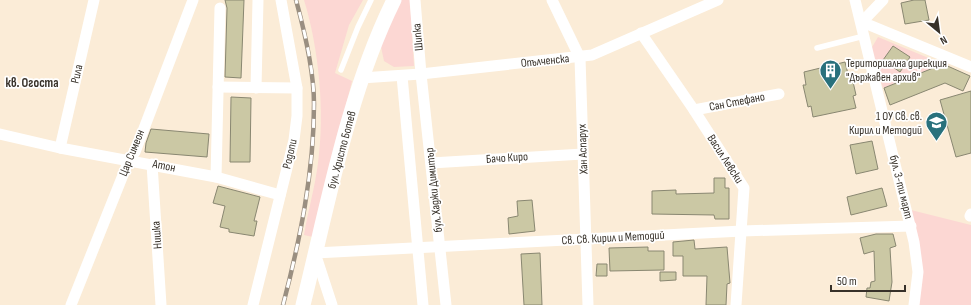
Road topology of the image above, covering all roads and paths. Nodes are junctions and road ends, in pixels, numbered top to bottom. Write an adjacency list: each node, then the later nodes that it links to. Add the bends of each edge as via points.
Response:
1 (94, 0): 29 (street, Рила)
2 (193, 0): 31 (street, Цар Симеон)
3 (258, 0): 24 (street, via 260,5)
4 (281, 0): 25 (street, Родопи)
5 (371, 0): 19 (lane)
6 (394, 0): 22 (street, бул. Христо Ботев, via 376,36)
7 (416, 0): 20 (street, Шипка)
8 (552, 0): 17 (street, Хан Аспарух)
9 (718, 0): 14 (street, Опълченска)
10 (855, 0): 13 (street, бул. 3-ти март)
11 (883, 0): 13 (street)
12 (220, 8): 23 (street)
13 (862, 22): 15 (street, бул. 3-ти март); 18 (street)
14 (640, 33): 17 (street, Опълченска, via 600,53); 27 (street, Васил Левски)
15 (864, 36): 16 (lane); 36 (street, бул. 3-ти март)
16 (817, 48)
17 (580, 58): 20 (street, Опълченска); 30 (street, Хан Аспарух)
18 (971, 67)
19 (341, 70)
20 (421, 74): 21 (street, Опълченска); 32 (street, бул. Хаджи Димитър)
21 (402, 76): 22 (street, Опълченска); 40 (street, бул. Хаджи Димитър)
22 (361, 78): 41 (street, бул. Христо Ботев)
23 (218, 87): 24 (street); 34 (street)
24 (256, 88): 25 (street)
25 (297, 88): 35 (street, Родопи, via 294,140)
26 (779, 94): 27 (street, Сан Стефано)
27 (694, 110): 37 (street, Васил Левски, via 744,188)
28 (0, 134): 29 (street, Атон)
29 (60, 148): 31 (street, Атон)
30 (583, 154): 32 (street, Бачо Киро); 38 (street, Хан Аспарух)
31 (129, 160): 33 (street, Атон); 42 (street, Цар Симеон)
32 (431, 163): 39 (street, бул. Хаджи Димитър)
33 (152, 164): 34 (street, Атон); 43 (street, Нишка)
34 (216, 177): 35 (street, Атон)
35 (280, 195): 44 (street, Родопи)
36 (911, 226): 37 (street, Св. Св. Кирил и Методий); 51 (street, бул. 3-ти март, via 918,272)
37 (742, 231): 38 (street, Св. Св. Кирил и Методий); 50 (street, Васил Левски)
38 (586, 240): 39 (street, Св. Св. Кирил и Методий); 49 (street, Хан Аспарух)
39 (440, 247): 40 (street, Св. Св. Кирил и Методий); 48 (street, бул. Хаджи Димитър)
40 (417, 248): 41 (street, Св. Св. Кирил и Методий); 47 (street, бул. Хаджи Димитър)
41 (316, 253): 45 (street, бул. Христо Ботев); 46 (street)
42 (71, 305)
43 (161, 305)
44 (253, 305)
45 (303, 305)
46 (332, 305)
47 (423, 305)
48 (446, 305)
49 (588, 305)
50 (736, 305)
51 (914, 305)

